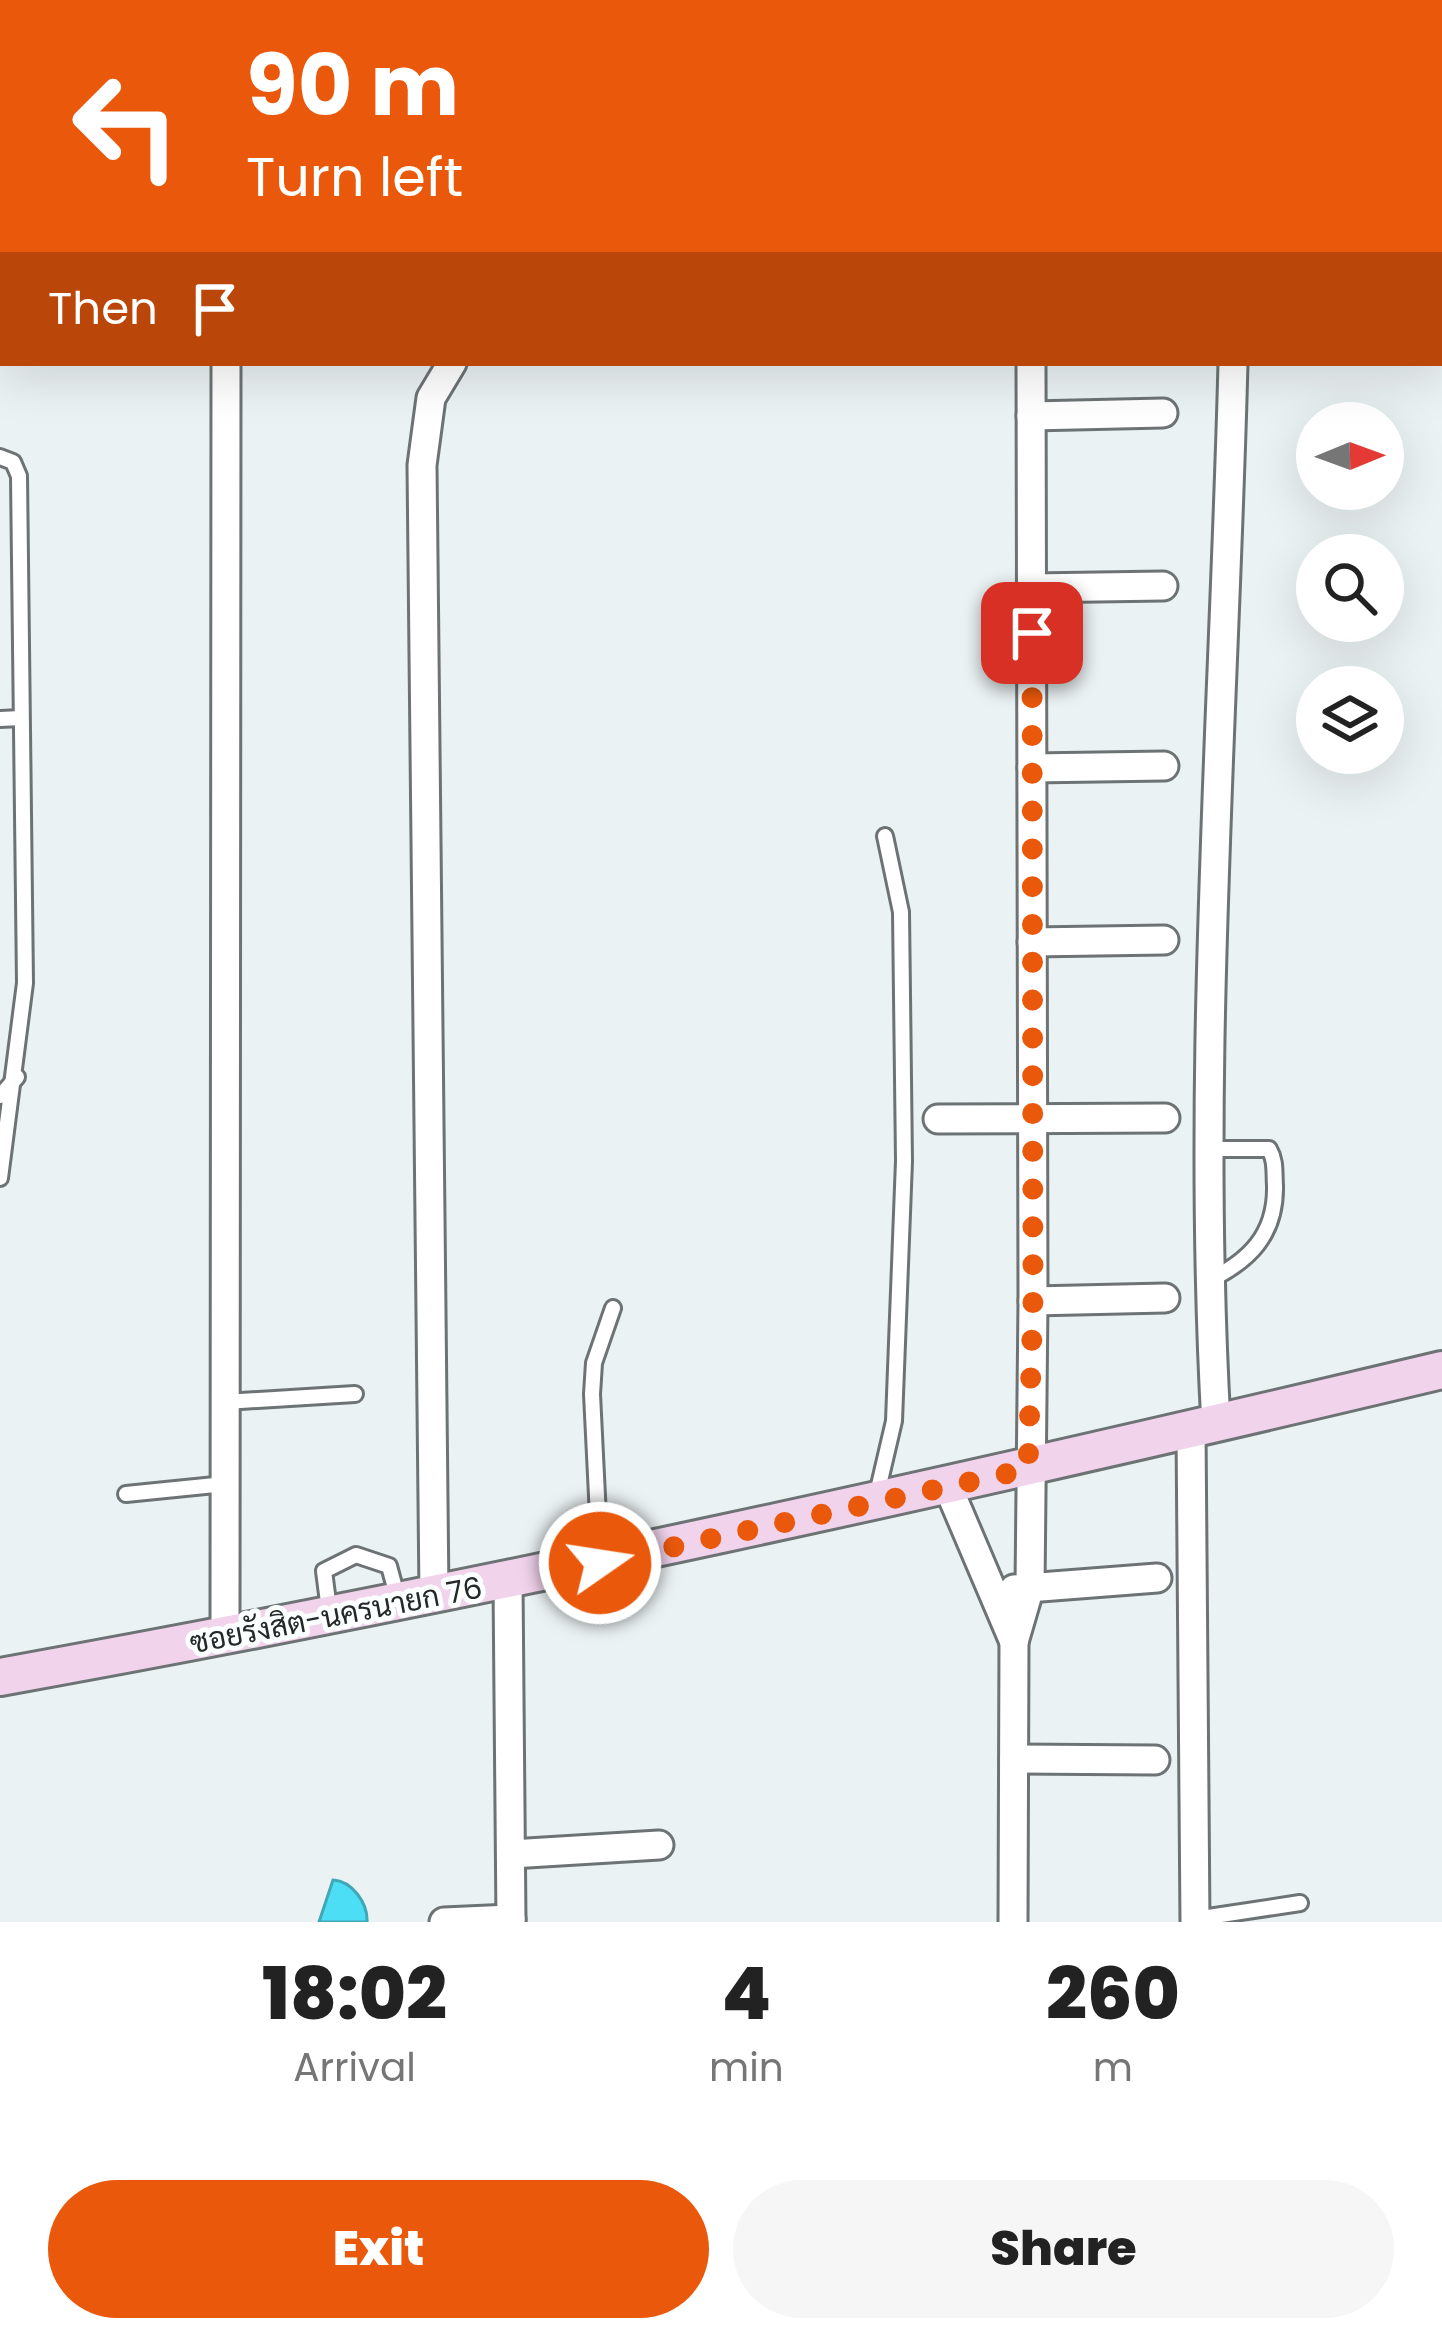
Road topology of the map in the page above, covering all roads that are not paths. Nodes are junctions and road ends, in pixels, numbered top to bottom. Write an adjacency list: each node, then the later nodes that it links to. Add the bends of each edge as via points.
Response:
1 (226, 366): 30 (street)
2 (450, 366): 42 (street, via 431,398 422,465)
3 (1031, 366): 6 (street)
4 (1233, 366): 22 (street, via 1214,805)
5 (1163, 413): 6 (street)
6 (1031, 416): 9 (street)
7 (0, 458): 11 (lane, via 13,461 19,476)
8 (1163, 586): 9 (street)
9 (1032, 588): 13 (street)
10 (0, 718): 11 (lane)
11 (21, 718): 17 (lane, via 25,983)
12 (1164, 766): 13 (street)
13 (1032, 768): 16 (street)
14 (885, 836): 36 (lane, via 901,912 904,1161 894,1421)
15 (1164, 940): 16 (street)
16 (1032, 942): 21 (street)
17 (17, 1077): 18 (lane); 23 (lane)
18 (0, 1096)
19 (1165, 1118): 21 (street)
20 (938, 1119): 21 (street)
21 (1033, 1120): 26 (street)
22 (1210, 1149): 24 (street); 24 (lane, via 1269,1149 1275,1196 1264,1238 1238,1266)
23 (0, 1178)
24 (1208, 1281): 31 (street)
25 (1165, 1298): 26 (street)
26 (1033, 1300): 32 (street)
27 (614, 1308): 37 (lane, via 592,1394)
28 (1442, 1370): 31 (street, ซอยรังสิต-นครนายก 76)
29 (355, 1394): 30 (lane)
30 (225, 1402): 33 (street)
31 (1203, 1427): 32 (street, ซอยรังสิต-นครนายก 76); 53 (street)
32 (1028, 1469): 34 (street, ซอยรังสิต-นครนายก 76); 40 (street)
33 (225, 1484): 35 (lane); 44 (street)
34 (948, 1487): 36 (street, ซอยรังสิต-นครนายก 76); 41 (street)
35 (126, 1494)
36 (875, 1502): 37 (street, ซอยรังสิต-นครนายก 76)
37 (600, 1563): 39 (street, ซอยรังสิต-นครนายก 76)
38 (1157, 1578): 40 (street)
39 (508, 1583): 42 (street, ซอยรังสิต-นครนายก 76); 50 (street)
40 (1030, 1587): 41 (street); 45 (street)
41 (992, 1592): 45 (street)
42 (417, 1599): 43 (street, ซอยรังสิต-นครนายก 76); 43 (lane, via 389,1566 356,1555 324,1571)
43 (330, 1616): 44 (street, ซอยรังสิต-นครนายก 76)
44 (225, 1636): 46 (street, ซอยรังสิต-นครนายก 76)
45 (1014, 1642): 47 (street)
46 (0, 1677)
47 (1014, 1760): 48 (street); 55 (street)
48 (1155, 1760)
49 (658, 1844): 50 (street)
50 (511, 1854): 52 (street)
51 (1300, 1903): 53 (lane)
52 (511, 1920): 54 (street)
53 (1196, 1920)
54 (445, 1922)
55 (1013, 1922)

